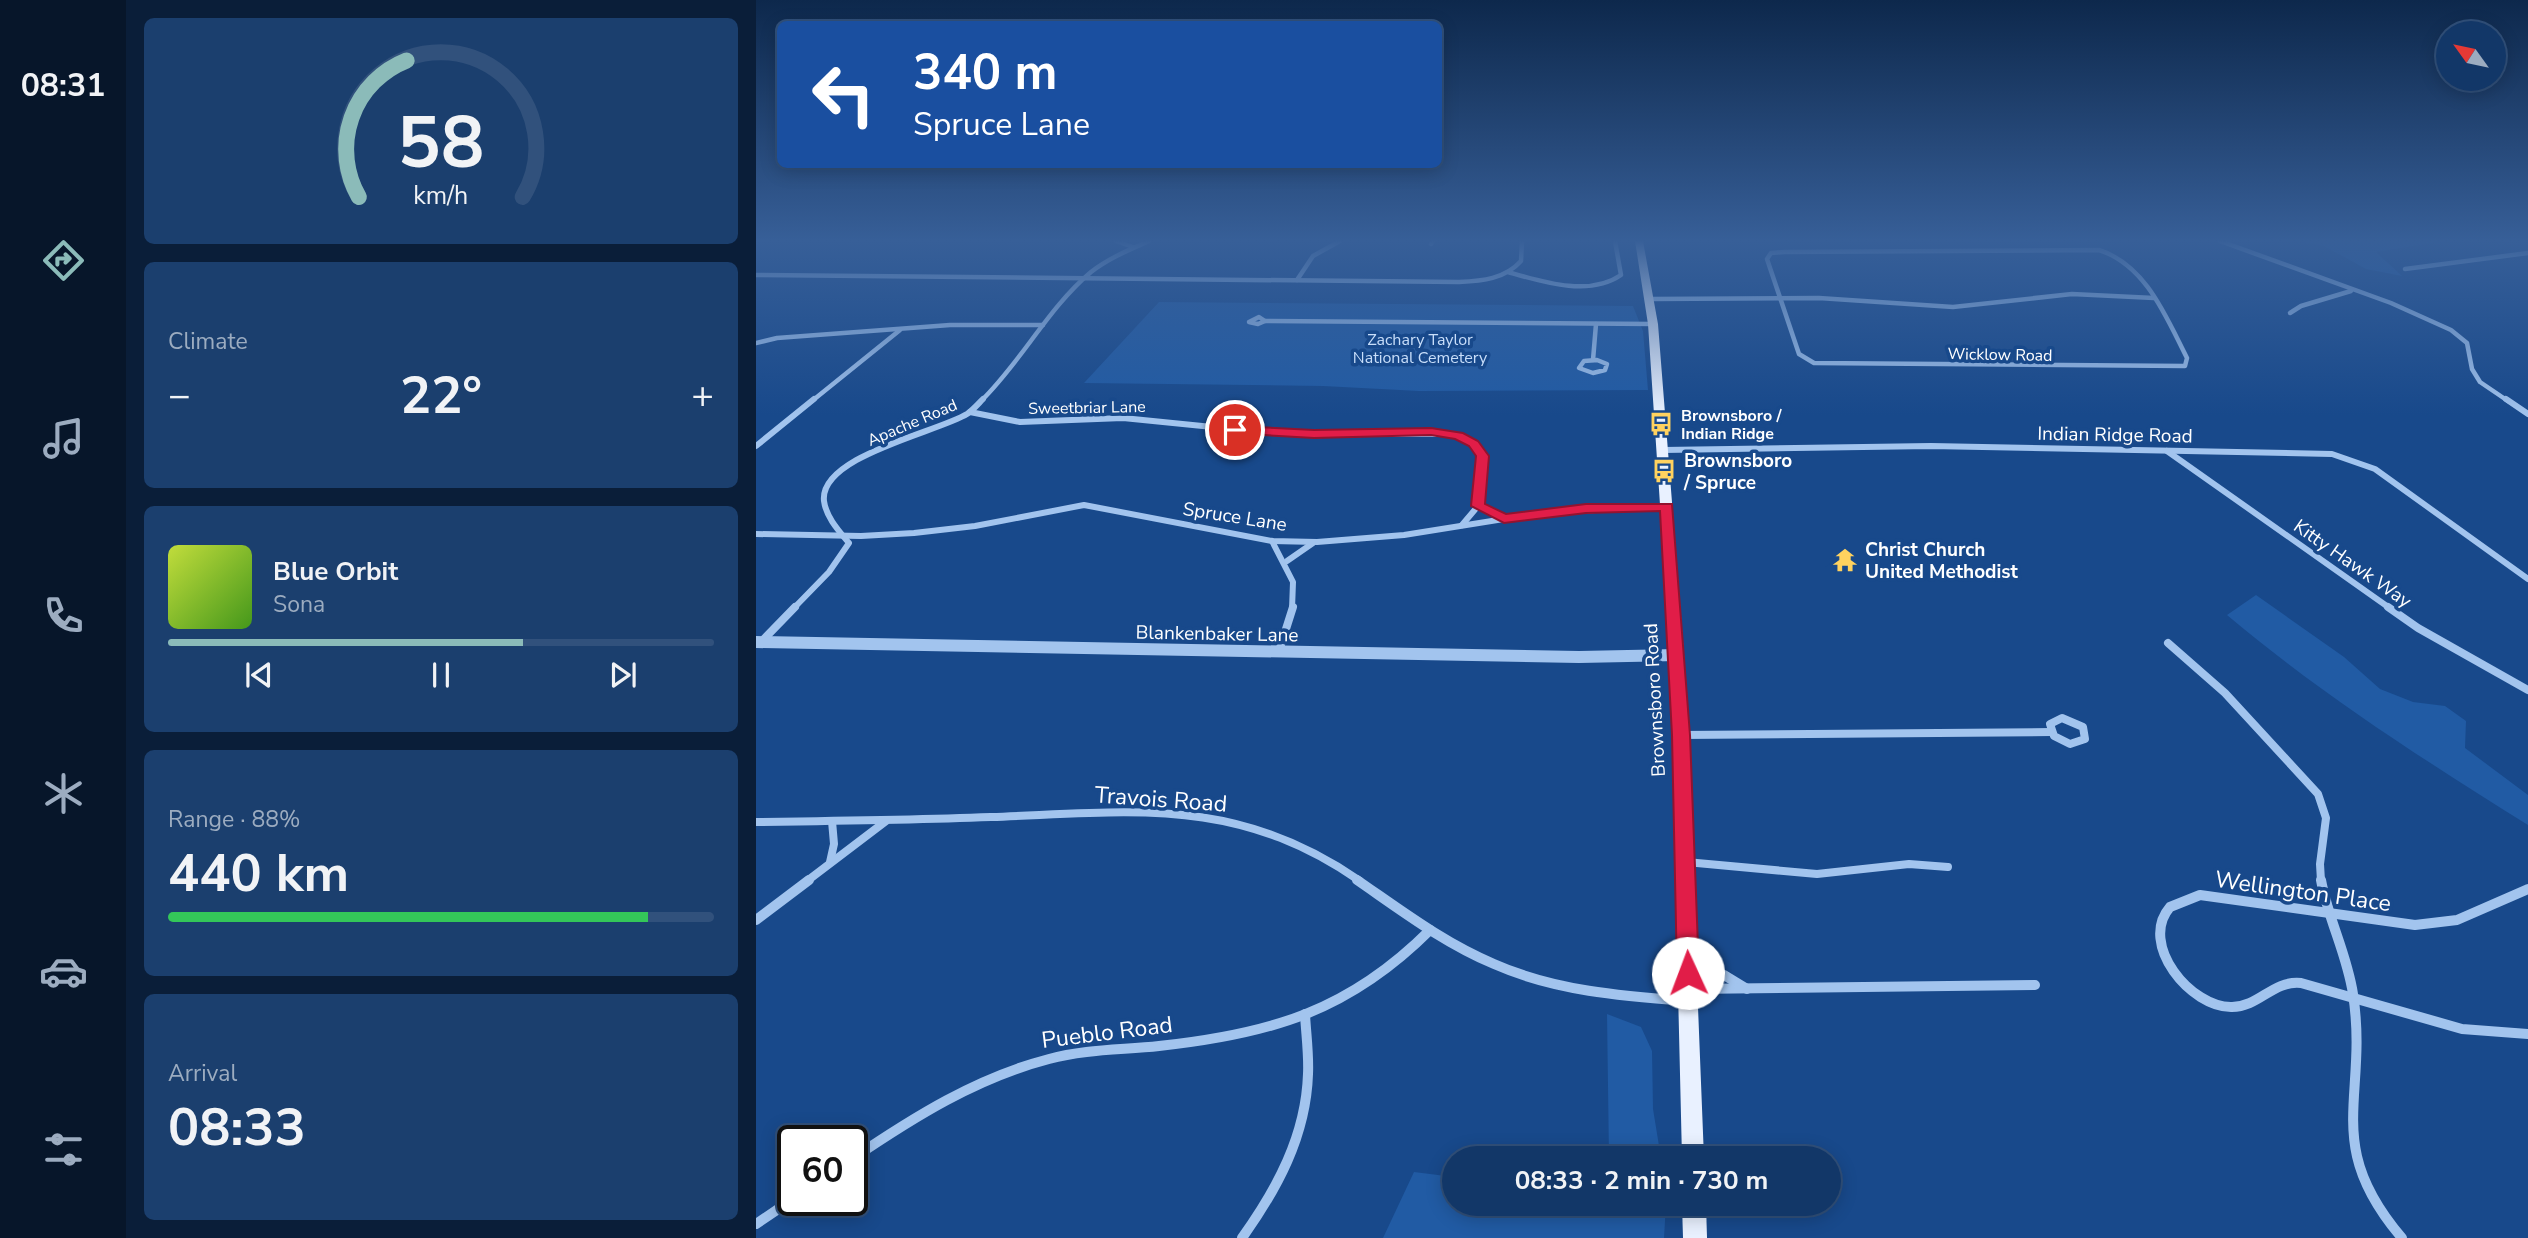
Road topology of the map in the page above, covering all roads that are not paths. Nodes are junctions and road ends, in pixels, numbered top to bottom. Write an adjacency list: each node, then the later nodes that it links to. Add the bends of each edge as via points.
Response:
1 (2154, 298): 4 (street, Wicklow Road, via 2187,358 2185,366 1814,363 1799,354)
2 (1063, 299): 12 (street, Apache Road)
3 (1650, 299): 4 (street); 11 (main road, Brownsboro Road)
4 (1780, 299): 5 (street, via 1960,307)
5 (2031, 299)
6 (2325, 299): 8 (street)
7 (2373, 299): 19 (street, via 2460,335 2480,382)
8 (2290, 313)
9 (1265, 321): 10 (street)
10 (1597, 324): 11 (street); 17 (street)
11 (1653, 324): 21 (main road, Brownsboro Road)
12 (1043, 325): 13 (street); 18 (street, Apache Road)
13 (901, 329): 14 (street); 16 (street)
14 (871, 333): 15 (street); 16 (street)
15 (756, 343)
16 (879, 344): 20 (street)
17 (1593, 360): 17 (street, via 1604,362 1606,368 1593,373 1579,369 1581,363)
18 (970, 412): 23 (street, Sweetbriar Lane, via 1028,422 1123,418 1273,433 1445,433 1469,440 1480,450); 28 (street, Apache Road, via 879,450 831,481 824,497 834,526)
19 (2528, 414)
20 (756, 446)
21 (1663, 450): 22 (street, Indian Ridge Road, via 1931,446); 24 (main road, Brownsboro Road)
22 (2166, 451): 32 (street, Indian Ridge Road, via 2326,453 2355,460); 37 (street, Kitty Hawk Way, via 2399,615)
23 (1478, 506): 25 (street); 26 (street)
24 (1667, 507): 25 (street, Spruce Lane, via 1586,508); 36 (main road, Brownsboro Road)
25 (1504, 519): 26 (street, Spruce Lane)
26 (1461, 526): 30 (street, Spruce Lane)
27 (756, 534): 28 (street, Spruce Lane)
28 (842, 534): 29 (street, Spruce Lane, via 946,530 1084,505); 34 (street, via 849,543 841,558)
29 (1272, 541): 30 (street, Spruce Lane); 31 (street)
30 (1317, 542): 31 (street)
31 (1287, 561): 35 (street, via 1296,597)
32 (2528, 579)
33 (2168, 643): 47 (street, via 2225,693 2318,794 2328,822 2320,871)
34 (758, 644): 35 (street, Blankenbaker Lane)
35 (1279, 651): 36 (street, Blankenbaker Lane)
36 (1677, 655): 39 (main road, Brownsboro Road)
37 (2528, 690)
38 (2051, 732): 39 (street)
39 (1681, 735): 44 (main road, Brownsboro Road)
40 (832, 821): 41 (street, Travois Road); 42 (street, Travois Road); 43 (street)
41 (886, 821): 43 (street); 49 (street, Travois Road, via 1135,813 1226,821 1306,848)
42 (756, 822)
43 (830, 862): 48 (street)
44 (1685, 862): 45 (street, via 1817,874 1909,864); 51 (main road, Brownsboro Road)
45 (1948, 867)
46 (2528, 888): 47 (street, Wellington Place, via 2467,916 2430,925)
47 (2331, 914): 53 (street); 53 (street, Wellington Place, via 2200,895 2170,907 2161,932 2175,970 2190,988 2215,1004 2251,1004 2278,984 2290,981)
48 (756, 920)
49 (1430, 930): 51 (street, Travois Road, via 1502,970 1543,984 1600,994); 54 (street, Pueblo Road, via 1374,981)
50 (2035, 985): 52 (street)
51 (1688, 988): 52 (street); 52 (street, via 1724,975); 56 (main road, Brownsboro Road)
52 (1747, 989)
53 (2353, 996): 55 (street, Wellington Place, via 2484,1032); 63 (street, via 2357,1048 2354,1151 2369,1193)
54 (1305, 1014): 57 (street, Pueblo Road, via 1210,1040 1097,1050 1010,1069 930,1107); 61 (street, via 1308,1078 1304,1115 1280,1182)
55 (2528, 1034)
56 (1693, 1146)
57 (868, 1148)
58 (777, 1210): 60 (street)
59 (1694, 1216): 62 (main road)
60 (756, 1224)
61 (1242, 1238)
62 (1695, 1238)
63 (2402, 1238)

